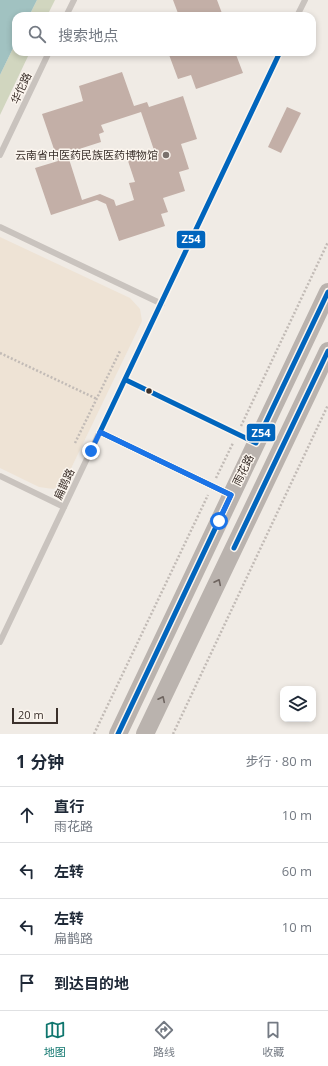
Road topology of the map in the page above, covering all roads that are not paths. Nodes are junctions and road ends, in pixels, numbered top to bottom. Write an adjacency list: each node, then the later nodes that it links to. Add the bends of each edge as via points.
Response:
1 (74, 0): 3 (lane)
2 (305, 0): 4 (lane)
3 (68, 12)
4 (299, 12)
5 (47, 56): 7 (lane, 华佗路)
6 (278, 56): 10 (lane, 扁鹊路)
7 (0, 155)
8 (0, 227): 10 (lane)
9 (328, 292): 14 (street, 雨花路)
10 (162, 304): 12 (lane, 扁鹊路)
11 (328, 351): 20 (street, one-way to 11)
12 (126, 380): 13 (lane, 扁鹊路); 14 (lane)
13 (100, 432): 16 (lane); 17 (lane, 扁鹊路)
14 (256, 443): 16 (street, 雨花路)
15 (0, 476): 17 (lane)
16 (231, 495): 19 (street, 雨花路)
17 (64, 507): 18 (lane, 扁鹊路)
18 (0, 642)
19 (118, 734)
20 (145, 734)

